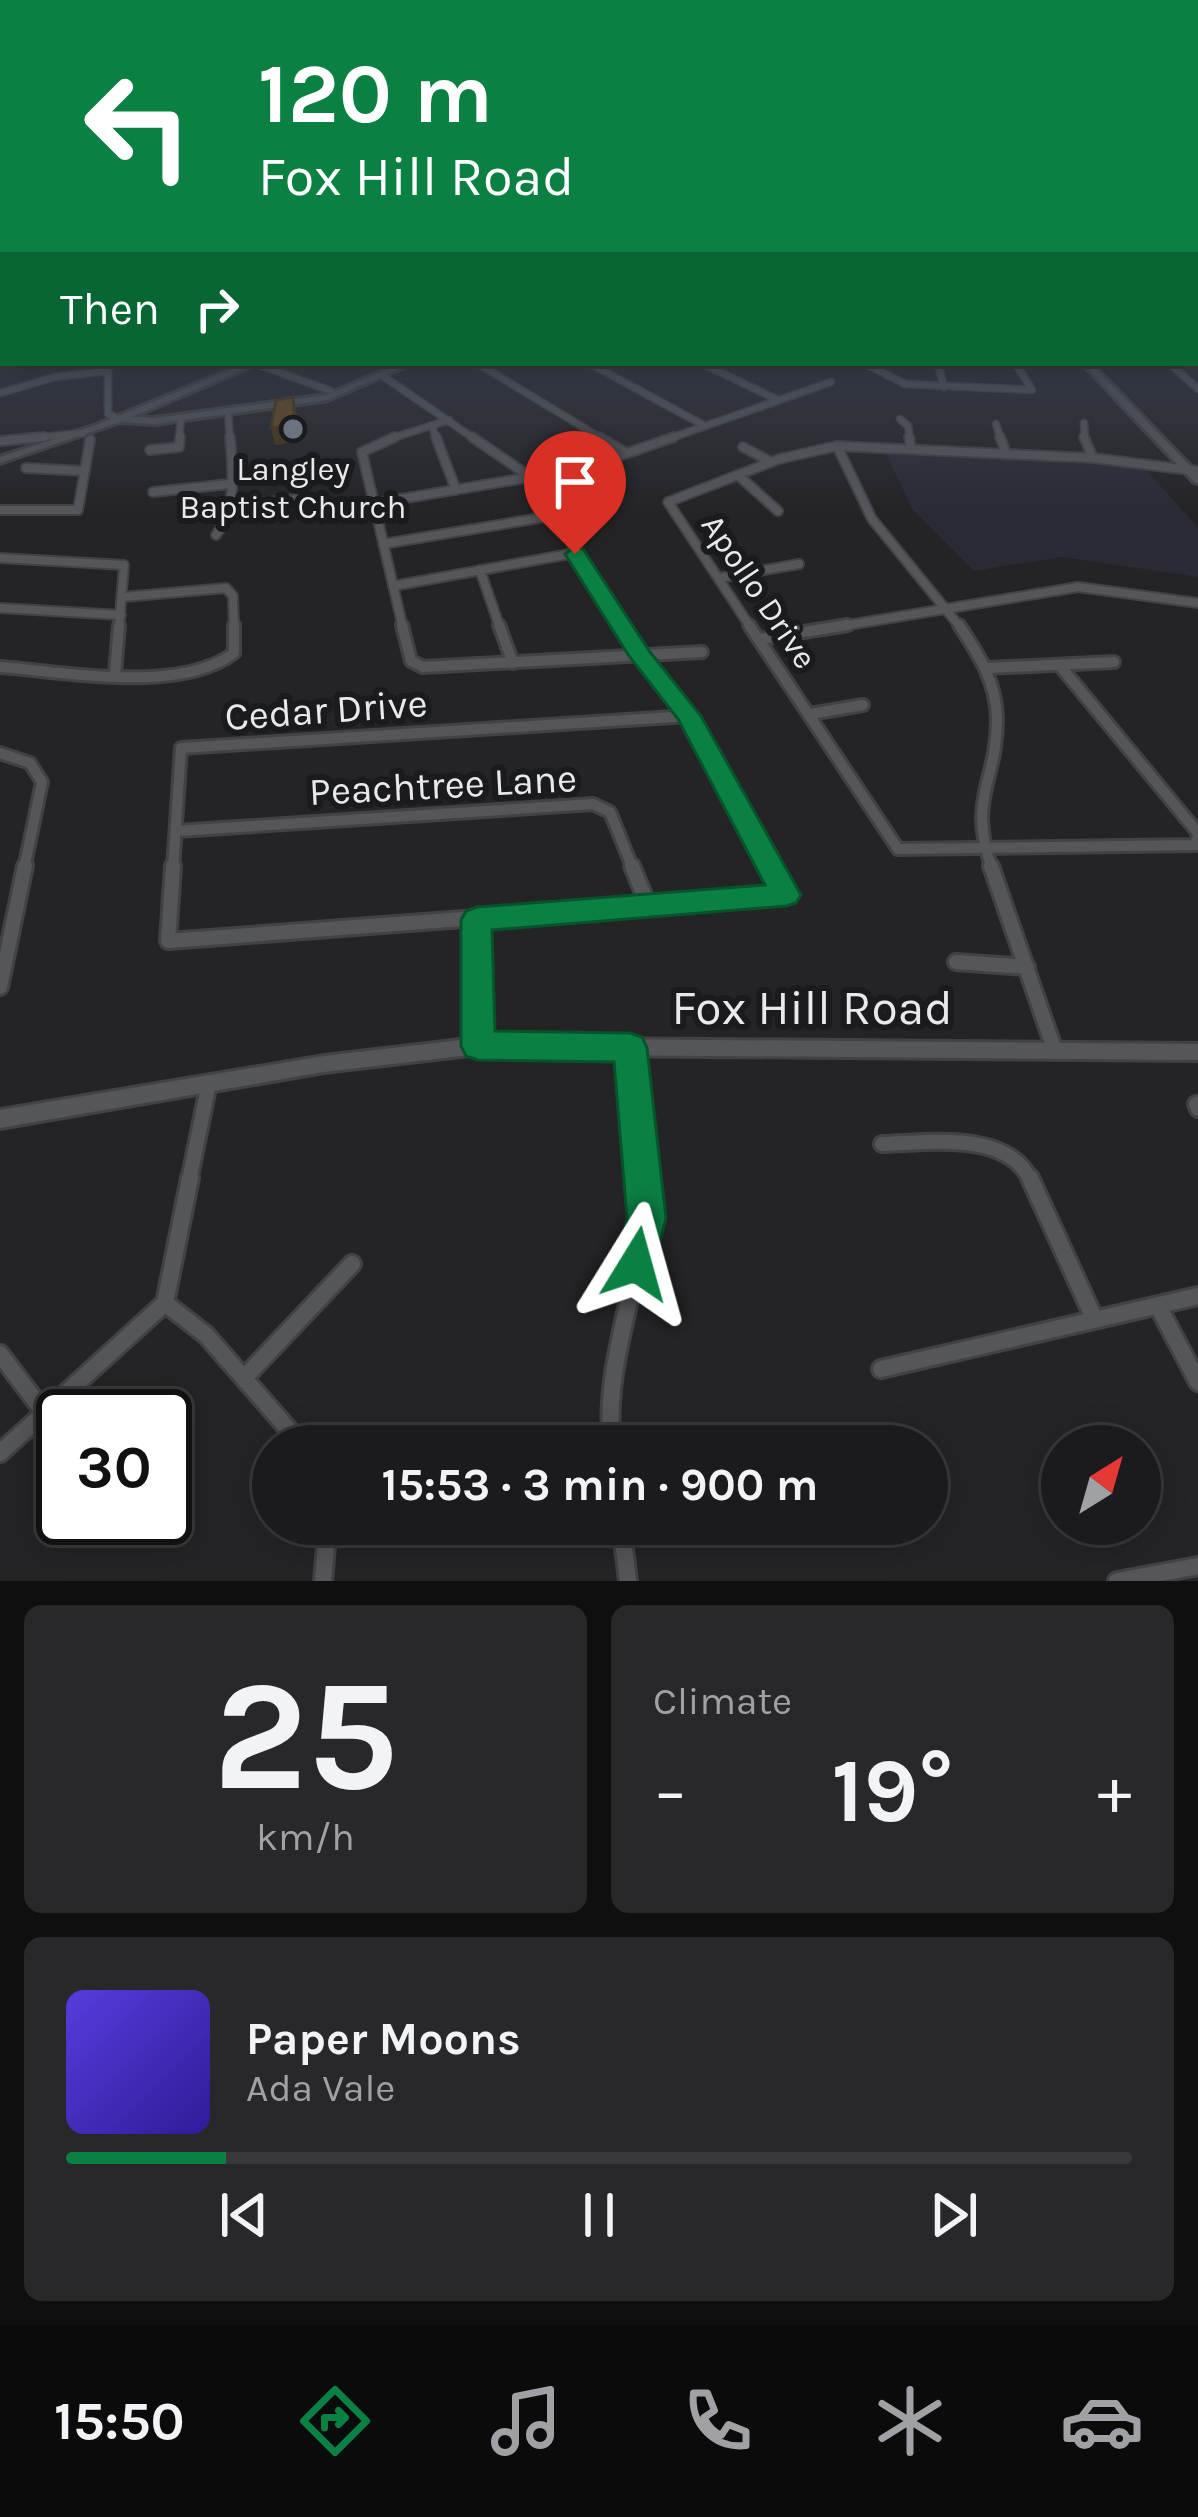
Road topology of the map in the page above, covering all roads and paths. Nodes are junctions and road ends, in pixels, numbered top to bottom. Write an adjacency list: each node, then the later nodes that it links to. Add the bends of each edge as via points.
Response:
1 (262, 366): 18 (street)
2 (404, 366): 14 (main road)
3 (482, 366): 36 (street)
4 (595, 366): 29 (street)
5 (707, 366): 20 (street)
6 (869, 366): 16 (street, via 900,383)
7 (939, 366): 16 (street)
8 (1017, 366): 16 (street, via 1032,390)
9 (1088, 366): 43 (main road)
10 (1100, 366): 43 (main road)
11 (1172, 366): 17 (street)
12 (108, 367): 19 (street); 24 (street, via 107,412)
13 (235, 367): 24 (main road)
14 (383, 376): 21 (main road, via 328,397); 25 (street)
15 (831, 382): 20 (street)
16 (944, 387)
17 (1198, 389)
18 (331, 391)
19 (0, 393)
20 (778, 400): 29 (street)
21 (228, 411): 22 (main road); 46 (street)
22 (181, 418): 24 (main road); 35 (street, via 179,447)
23 (900, 418): 34 (street)
24 (119, 419): 30 (main road)
25 (448, 420): 28 (street); 45 (street)
26 (1084, 423): 38 (street)
27 (996, 424): 37 (street)
28 (432, 426): 47 (street); 50 (street, via 363,450)
29 (705, 426): 36 (street)
30 (87, 436): 31 (street); 40 (main road); 42 (street)
31 (0, 441)
32 (837, 446): 34 (street, Apollo Drive); 39 (street, Apollo Drive); 66 (street, via 872,520)
33 (742, 447): 39 (street)
34 (911, 448): 37 (street, Apollo Drive)
35 (150, 450)
36 (626, 453): 45 (street)
37 (1006, 453): 38 (street, Apollo Drive)
38 (1093, 458): 43 (street, Apollo Drive)
39 (771, 462): 44 (street, Apollo Drive)
40 (0, 463)
41 (26, 468): 42 (street)
42 (85, 471): 52 (street, via 75,512)
43 (1195, 471)
44 (738, 475): 53 (street); 61 (street, Apollo Drive, via 668,502)
45 (532, 478): 47 (street); 54 (street)
46 (230, 484): 48 (street); 51 (street)
47 (457, 490): 50 (street)
48 (153, 493)
49 (306, 498): 51 (street)
50 (371, 504): 56 (street)
51 (230, 506): 55 (street)
52 (0, 511)
53 (778, 511)
54 (553, 516): 56 (street); 57 (street)
55 (216, 535)
56 (383, 544): 62 (street)
57 (575, 554): 60 (street); 70 (street)
58 (0, 558): 63 (street, via 124,565)
59 (799, 564): 61 (street)
60 (480, 570): 62 (street); 72 (street)
61 (719, 578): 68 (street, Apollo Drive)
62 (393, 586): 72 (street, via 416,664)
63 (123, 597): 67 (street); 76 (street, via 226,588 234,653 213,670)
64 (1198, 603): 66 (street, via 1078,587)
65 (0, 608): 67 (street)
66 (946, 609): 68 (street); 75 (street)
67 (121, 615): 76 (street)
68 (760, 639): 78 (street, Apollo Drive)
69 (702, 652): 70 (street)
70 (641, 656): 72 (street); 79 (street)
71 (1114, 662): 73 (street)
72 (512, 663)
73 (1061, 667): 75 (street); 82 (street, via 1198,833 1196,845)
74 (0, 668): 76 (street)
75 (988, 668): 82 (street, via 997,721 979,807)
76 (115, 674)
77 (862, 705): 78 (street)
78 (810, 714): 82 (street, Apollo Drive, via 898,849)
79 (688, 716): 81 (street, Cedar Drive, via 181,748); 83 (street, via 786,895)
80 (0, 753): 87 (street, via 30,763 42,782)
81 (177, 831): 83 (street, Peachtree Lane, via 593,804 610,812); 84 (street, Cedar Drive, via 168,940)
82 (984, 846): 86 (street)
83 (648, 905): 84 (street)
84 (477, 920): 88 (street)
85 (956, 962): 86 (street)
86 (1027, 967): 90 (street)
87 (0, 987)
88 (478, 1046): 89 (main road, Fox Hill Road); 92 (main road, Fox Hill Road)
89 (630, 1048): 90 (main road, Fox Hill Road); 108 (street, via 646,1218 607,1402)
90 (1055, 1051): 91 (main road, Fox Hill Road)
91 (1198, 1052)
92 (209, 1083): 93 (main road, Fox Hill Road); 97 (street)
93 (0, 1119)
94 (882, 1144): 99 (street, via 1009,1153 1024,1167)
95 (352, 1264): 102 (street)
96 (1198, 1296): 98 (street)
97 (165, 1303): 102 (street); 104 (street)
98 (1158, 1306): 99 (street); 103 (street)
99 (1094, 1318): 101 (street)
100 (0, 1354): 105 (street)
101 (881, 1369)
102 (245, 1377): 107 (street)
103 (1198, 1382)
104 (70, 1389)
105 (36, 1401)
106 (36, 1419): 109 (street)
107 (285, 1425)
108 (610, 1425)
109 (0, 1453)
110 (326, 1545): 113 (street)
111 (624, 1545): 114 (street)
112 (1198, 1566): 115 (street)
113 (323, 1581)
114 (628, 1581)
115 (1118, 1581)

